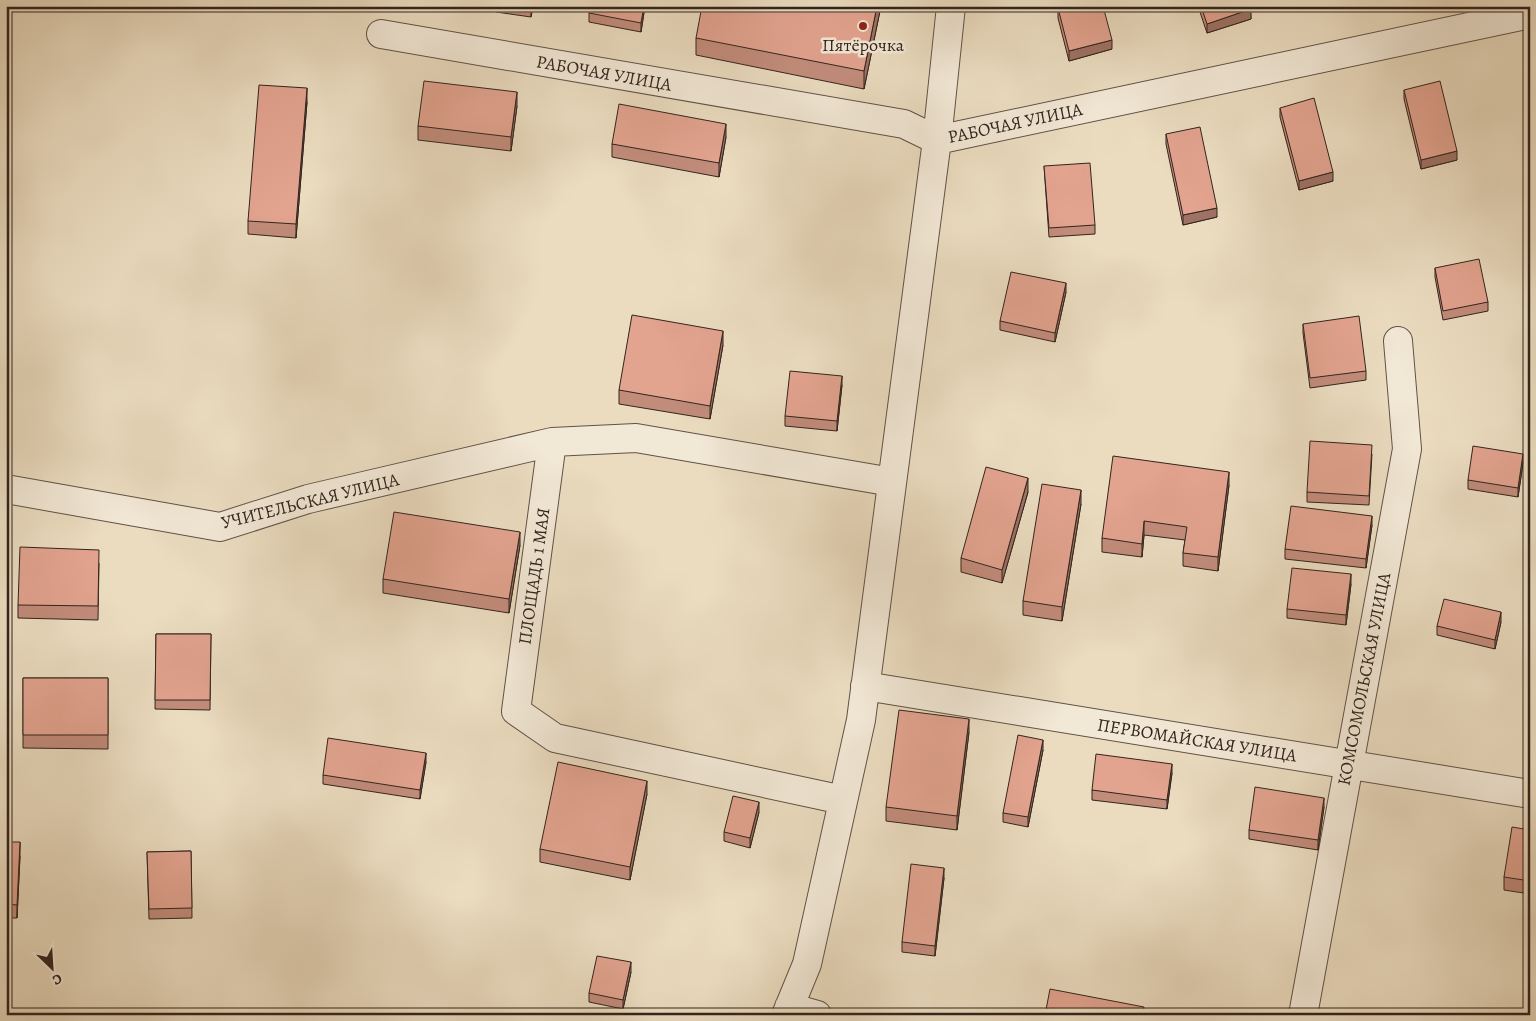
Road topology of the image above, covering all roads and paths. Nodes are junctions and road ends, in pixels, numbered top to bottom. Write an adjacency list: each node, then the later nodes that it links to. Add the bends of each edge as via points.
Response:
1 (951, 6): 4 (street)
2 (1530, 14): 4 (street, РАБОЧАЯ УЛИЦА)
3 (381, 34): 4 (street, РАБОЧАЯ УЛИЦА, via 904,124)
4 (937, 140): 7 (street)
5 (1398, 342): 10 (street, КОМСОМОЛЬСКАЯ УЛИЦА, via 1407,449)
6 (552, 442): 7 (street, via 636,438); 8 (street, УЧИТЕЛЬСКАЯ УЛИЦА, via 308,499 220,527); 12 (street, ПЛОЩАДЬ 1 МАЯ, via 516,711 554,738)
7 (892, 482): 9 (street)
8 (6, 488)
9 (865, 686): 10 (street, ПЕРВОМАЙСКАЯ УЛИЦА); 12 (street, via 861,720)
10 (1348, 764): 11 (street, ПЕРВОМАЙСКАЯ УЛИЦА); 15 (street, КОМСОМОЛЬСКАЯ УЛИЦА)
11 (1530, 794)
12 (843, 800): 13 (street, via 807,964)
13 (788, 1011): 14 (street)
14 (818, 1015)
15 (1303, 1015)

